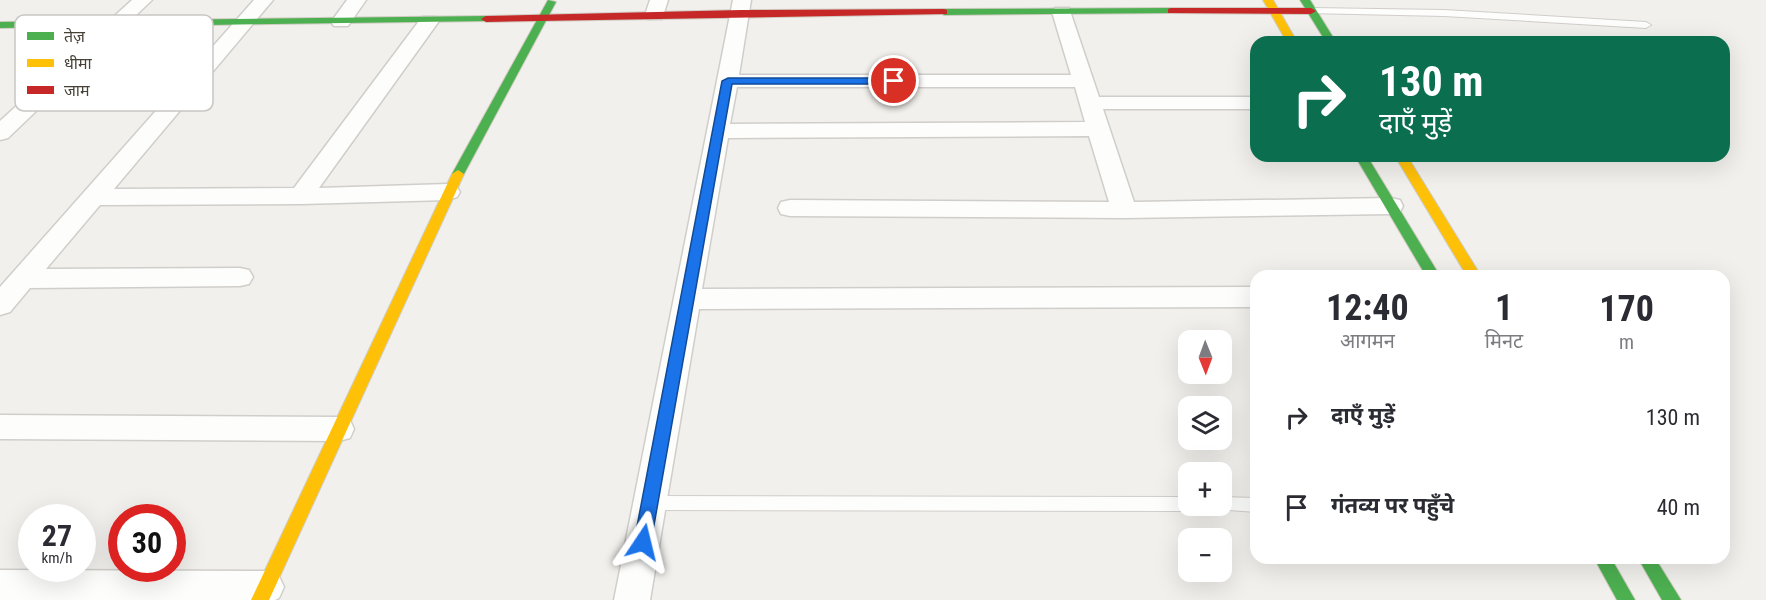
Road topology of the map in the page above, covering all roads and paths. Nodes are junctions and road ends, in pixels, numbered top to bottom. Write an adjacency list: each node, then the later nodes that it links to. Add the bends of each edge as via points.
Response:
1 (142, 0): 11 (street)
2 (264, 0): 16 (street)
3 (357, 0): 14 (street)
4 (551, 0): 12 (street)
5 (1271, 5): 6 (street); 10 (street); 20 (street)
6 (1308, 5): 19 (lane); 21 (street)
7 (809, 6): 8 (street); 10 (street)
8 (741, 7): 9 (street); 23 (street)
9 (657, 8): 12 (street)
10 (1062, 12): 24 (street)
11 (126, 15)
12 (543, 18): 13 (street); 34 (street)
13 (429, 21): 14 (street); 35 (street)
14 (341, 22): 16 (street)
15 (213, 23): 16 (street)
16 (243, 23): 22 (street)
17 (0, 25): 18 (street)
18 (15, 25)
19 (1646, 25)
20 (1289, 36)
21 (1327, 36)
22 (213, 58)
23 (728, 81): 24 (street); 30 (street)
24 (1083, 81): 25 (street)
25 (1090, 103): 26 (street); 29 (street)
26 (1250, 103)
27 (24, 111): 31 (street)
28 (167, 111): 36 (street)
29 (1098, 129): 30 (street); 39 (street)
30 (718, 131): 45 (street)
31 (0, 133)
32 (1365, 162): 37 (street)
33 (1405, 162): 41 (street)
34 (448, 192): 35 (street); 48 (street)
35 (301, 196): 36 (street)
36 (93, 197): 43 (street)
37 (1391, 206): 39 (street); 40 (street)
38 (790, 208): 39 (street)
39 (1124, 210)
40 (1429, 270)
41 (1470, 270)
42 (240, 277): 43 (street)
43 (22, 279): 46 (street)
44 (1250, 297): 45 (street)
45 (688, 299): 49 (street)
46 (0, 305)
47 (0, 427): 48 (street)
48 (339, 429): 56 (street)
49 (650, 503): 50 (lane); 57 (street)
50 (1178, 504)
51 (1232, 504): 52 (lane)
52 (1250, 504)
53 (1605, 564): 58 (street)
54 (1650, 564): 59 (street)
55 (0, 586): 56 (street)
56 (263, 593)
57 (632, 600)
58 (1626, 600)
59 (1672, 600)

